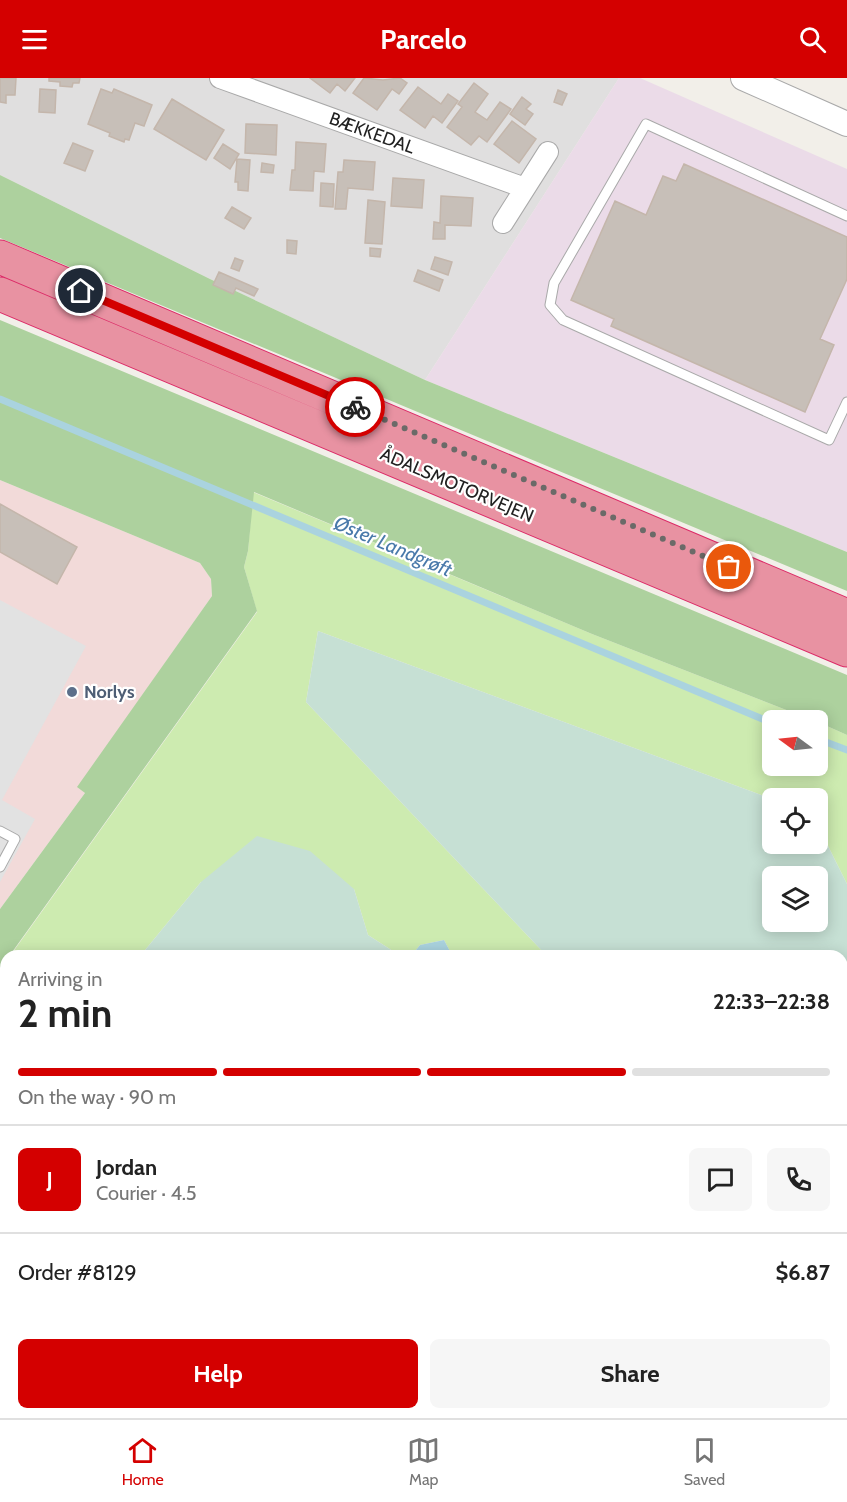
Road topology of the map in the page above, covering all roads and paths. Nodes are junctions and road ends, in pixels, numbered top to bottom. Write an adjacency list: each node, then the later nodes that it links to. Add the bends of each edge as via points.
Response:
1 (220, 78): 5 (street, BÆKKEDAL)
2 (743, 78): 3 (street)
3 (847, 124)
4 (548, 152): 5 (street)
5 (525, 188): 7 (street)
6 (847, 216): 10 (lane, via 645,124 554,283 550,305 563,320 829,440)
7 (503, 223)
8 (0, 257): 11 (highway, ÅDALSMOTORVEJEN)
9 (0, 294): 12 (highway, ÅDALSMOTORVEJEN)
10 (847, 402)
11 (847, 616)
12 (847, 650)
13 (0, 831): 14 (lane, via 15,839)
14 (0, 867)

